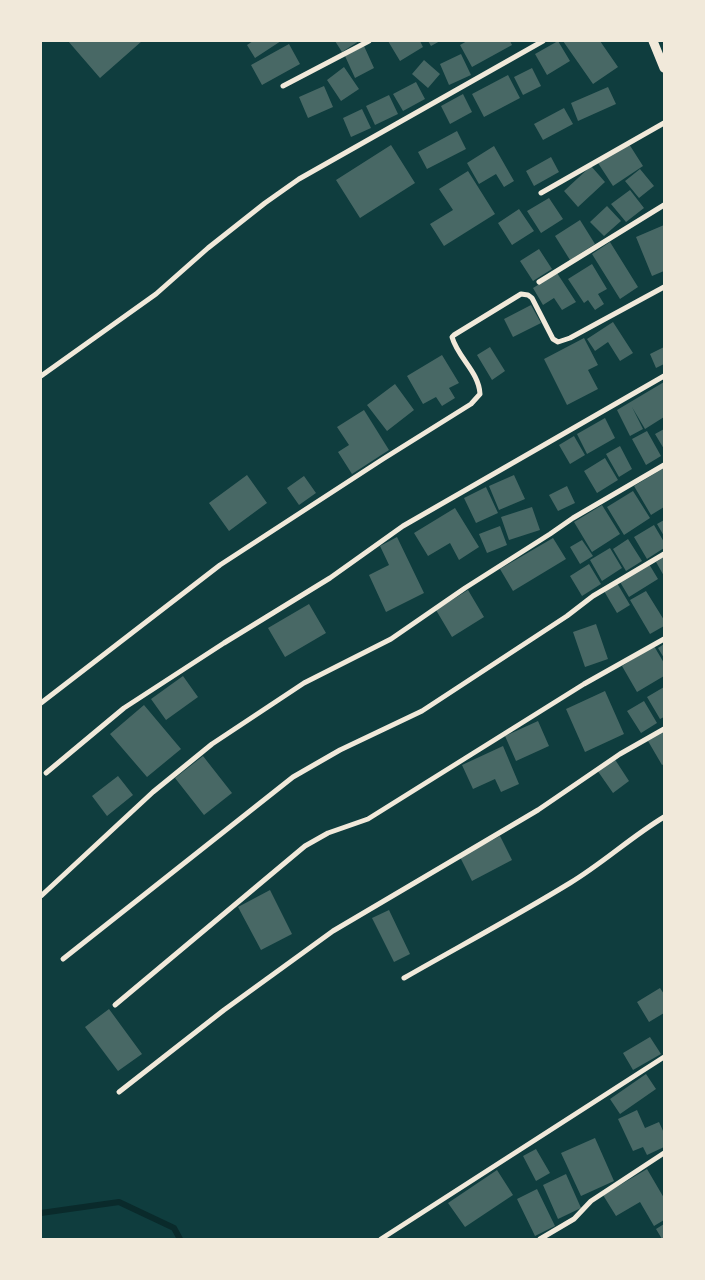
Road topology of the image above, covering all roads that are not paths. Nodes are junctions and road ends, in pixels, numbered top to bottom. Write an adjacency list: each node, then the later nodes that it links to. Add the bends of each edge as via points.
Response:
1 (369, 41): 5 (street)
2 (543, 41): 11 (street, via 299,179 265,202 156,294)
3 (653, 41): 4 (street)
4 (664, 68)
5 (283, 86)
6 (664, 123): 7 (street)
7 (541, 193)
8 (664, 205): 9 (street)
9 (539, 282)
10 (664, 287): 16 (street, via 565,341 552,339 532,298 521,294 454,335 454,345 479,384 480,394 472,404 220,565)
11 (41, 376)
12 (664, 376): 18 (street, via 403,526 330,578 124,708)
13 (664, 466): 20 (street, via 573,518 391,639 304,683 212,744 153,792)
14 (664, 554): 21 (street, via 594,596 422,711 340,750 293,777)
15 (664, 639): 23 (street, via 584,684 368,819 328,833 305,846)
16 (41, 703)
17 (664, 728): 25 (street, via 538,810 333,931)
18 (46, 773)
19 (664, 817): 22 (street, via 571,882)
20 (41, 896)
21 (63, 959)
22 (404, 978)
23 (115, 1005)
24 (664, 1057): 27 (street)
25 (119, 1092)
26 (664, 1153): 28 (street, via 591,1201 574,1219)
27 (381, 1239)
28 (540, 1239)

